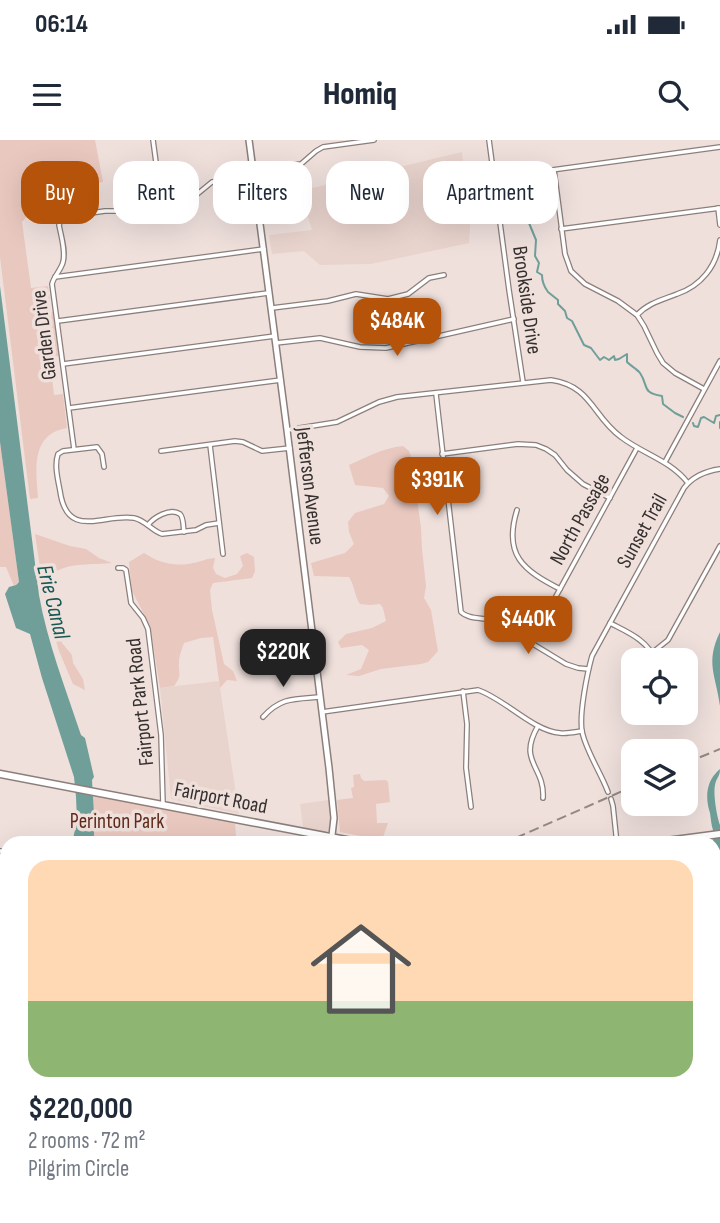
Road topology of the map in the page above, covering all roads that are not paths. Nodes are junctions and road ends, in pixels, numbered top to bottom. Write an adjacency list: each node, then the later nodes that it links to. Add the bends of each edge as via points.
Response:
1 (153, 140): 6 (street)
2 (249, 140): 7 (street, Jefferson Avenue)
3 (374, 140): 8 (street, Garden Drive, via 323,147)
4 (489, 140): 9 (street, Brookside Drive)
5 (720, 148): 10 (street)
6 (156, 161)
7 (252, 161)
8 (304, 161)
9 (492, 161)
10 (558, 169)
11 (213, 182): 12 (street, Garden Drive)
12 (199, 193)
13 (558, 204): 19 (street)
14 (719, 208): 18 (street); 19 (street)
15 (113, 211): 23 (street, Garden Drive, via 64,217 59,225 64,258)
16 (260, 224): 21 (street, Jefferson Avenue)
17 (501, 224): 27 (street, Brookside Drive)
18 (720, 225)
19 (561, 229): 26 (street, via 566,261 575,275)
20 (720, 240): 26 (street, via 715,260 702,279)
21 (264, 249): 23 (street); 24 (street, Jefferson Avenue)
22 (444, 275): 25 (street, via 429,278 408,294 387,299 356,294)
23 (55, 276): 28 (street, Garden Drive, via 52,284)
24 (270, 293): 25 (street, Jefferson Avenue); 28 (street)
25 (272, 308): 29 (street, Jefferson Avenue)
26 (637, 315): 34 (street, via 666,366)
27 (514, 319): 29 (street, via 386,348 320,338); 33 (street, Brookside Drive)
28 (58, 321): 31 (street, Garden Drive)
29 (276, 340): 31 (street); 32 (street, Jefferson Avenue)
30 (720, 362): 34 (street)
31 (63, 364): 36 (street, Garden Drive)
32 (281, 380): 36 (street); 37 (street, Jefferson Avenue)
33 (523, 382): 35 (street); 40 (street, via 551,380 575,387 614,431)
34 (704, 389): 44 (street)
35 (436, 393): 37 (street, via 391,398 337,422); 43 (street)
36 (69, 408): 41 (street, Garden Drive)
37 (287, 429): 39 (street, Jefferson Avenue)
38 (210, 445): 39 (street, via 238,441 262,451); 42 (street); 50 (street)
39 (290, 448): 63 (street, Jefferson Avenue)
40 (637, 448): 44 (street); 48 (street, North Passage)
41 (74, 449): 45 (street, via 97,447); 51 (street, via 61,451 56,458 60,496 69,514 82,522 132,518)
42 (161, 451)
43 (442, 454): 48 (street, via 518,444 539,446 555,455 583,484); 58 (street, via 460,609 465,616 495,621)
44 (664, 462): 47 (street)
45 (104, 467)
46 (720, 469): 47 (street)
47 (688, 483): 57 (street, Sunset Trail)
48 (610, 498): 56 (street, North Passage)
49 (517, 510): 56 (street, via 512,535 516,553 532,573)
50 (219, 523): 52 (street); 54 (street)
51 (148, 525): 52 (street, via 162,534); 52 (street, via 159,514 180,514)
52 (184, 532)
53 (720, 545): 60 (street)
54 (223, 554)
55 (118, 568): 72 (street, Fairport Park Road, via 127,572 131,603 148,629 161,735)
56 (560, 589): 58 (street, North Passage)
57 (610, 623): 59 (street); 61 (street, Sunset Trail)
58 (531, 643): 61 (street, via 566,664)
59 (648, 648)
60 (660, 648)
61 (588, 669): 67 (street, Sunset Trail)
62 (463, 691): 64 (street); 66 (street, via 485,692); 73 (street)
63 (320, 696): 64 (street, Jefferson Avenue); 65 (street, via 282,702)
64 (322, 712): 76 (street, Jefferson Avenue)
65 (263, 717)
66 (538, 726): 67 (street, via 564,734); 70 (street, via 530,751)
67 (582, 731): 69 (street, Sunset Trail)
68 (0, 774): 72 (main road, Fairport Road)
69 (608, 792)
70 (543, 798)
71 (611, 799): 77 (street)
72 (163, 804): 75 (main road, Fairport Road)
73 (471, 807)
74 (720, 834): 78 (main road)
75 (313, 836)
76 (332, 836)
77 (616, 836)
78 (702, 836)

